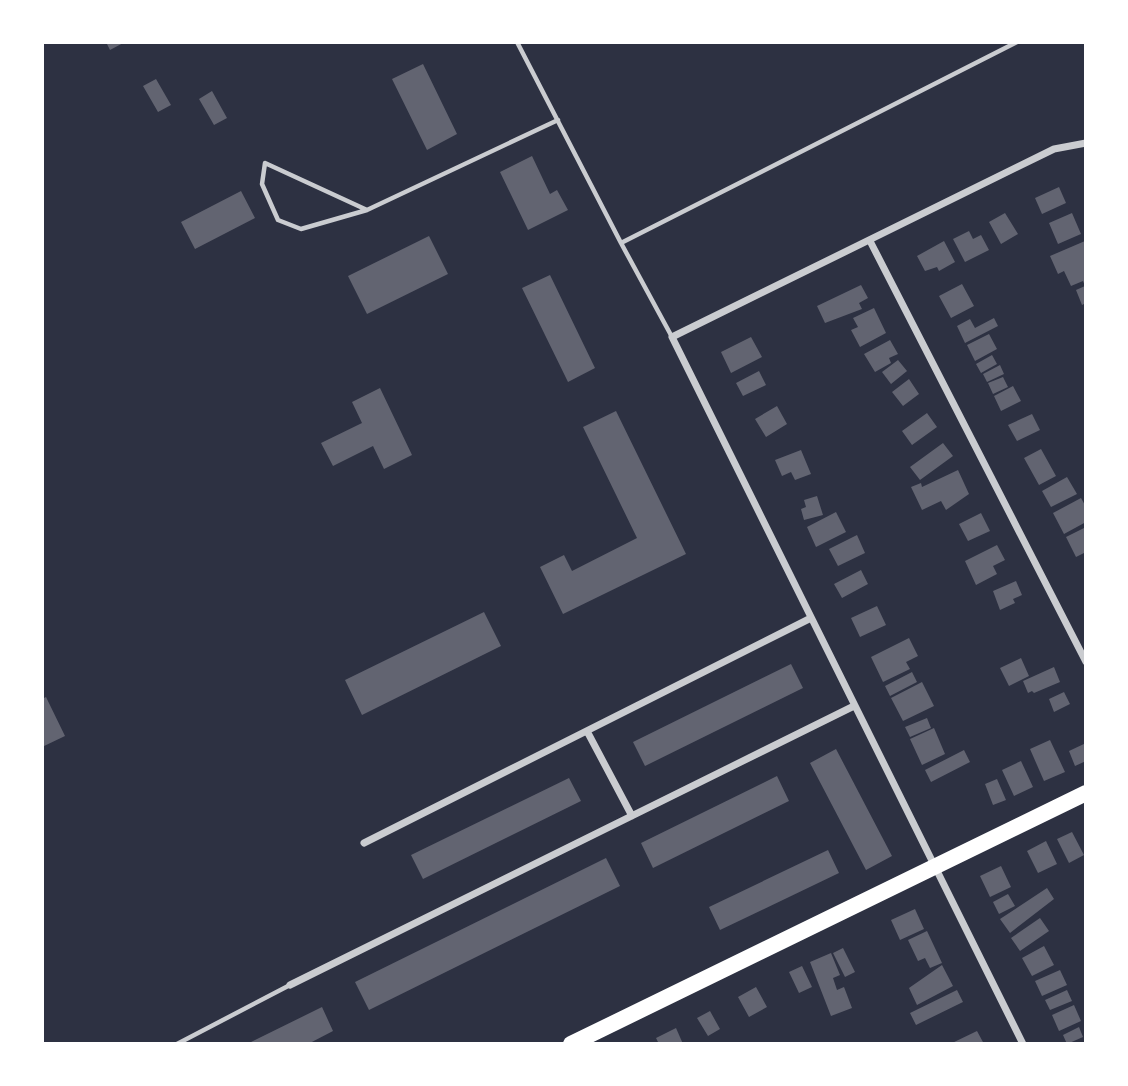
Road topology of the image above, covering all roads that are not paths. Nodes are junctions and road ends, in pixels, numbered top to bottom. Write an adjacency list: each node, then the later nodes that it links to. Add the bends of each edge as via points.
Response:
1 (517, 42): 3 (lane)
2 (1017, 42): 7 (lane)
3 (558, 120): 5 (lane); 7 (lane)
4 (1086, 143): 6 (street, via 1054,149)
5 (367, 210): 5 (lane, via 301,229 278,220 262,184 265,163)
6 (870, 241): 8 (street); 10 (street)
7 (621, 243): 8 (lane)
8 (672, 337): 9 (street)
9 (811, 618): 11 (street); 12 (street)
10 (1086, 662)
11 (854, 706): 14 (street); 16 (street)
12 (588, 733): 14 (street); 15 (street)
13 (1086, 793): 16 (highway)
14 (632, 816): 17 (street)
15 (364, 844)
16 (936, 867): 19 (highway); 20 (street)
17 (290, 985): 18 (lane)
18 (177, 1044)
19 (571, 1044)
20 (1023, 1044)

